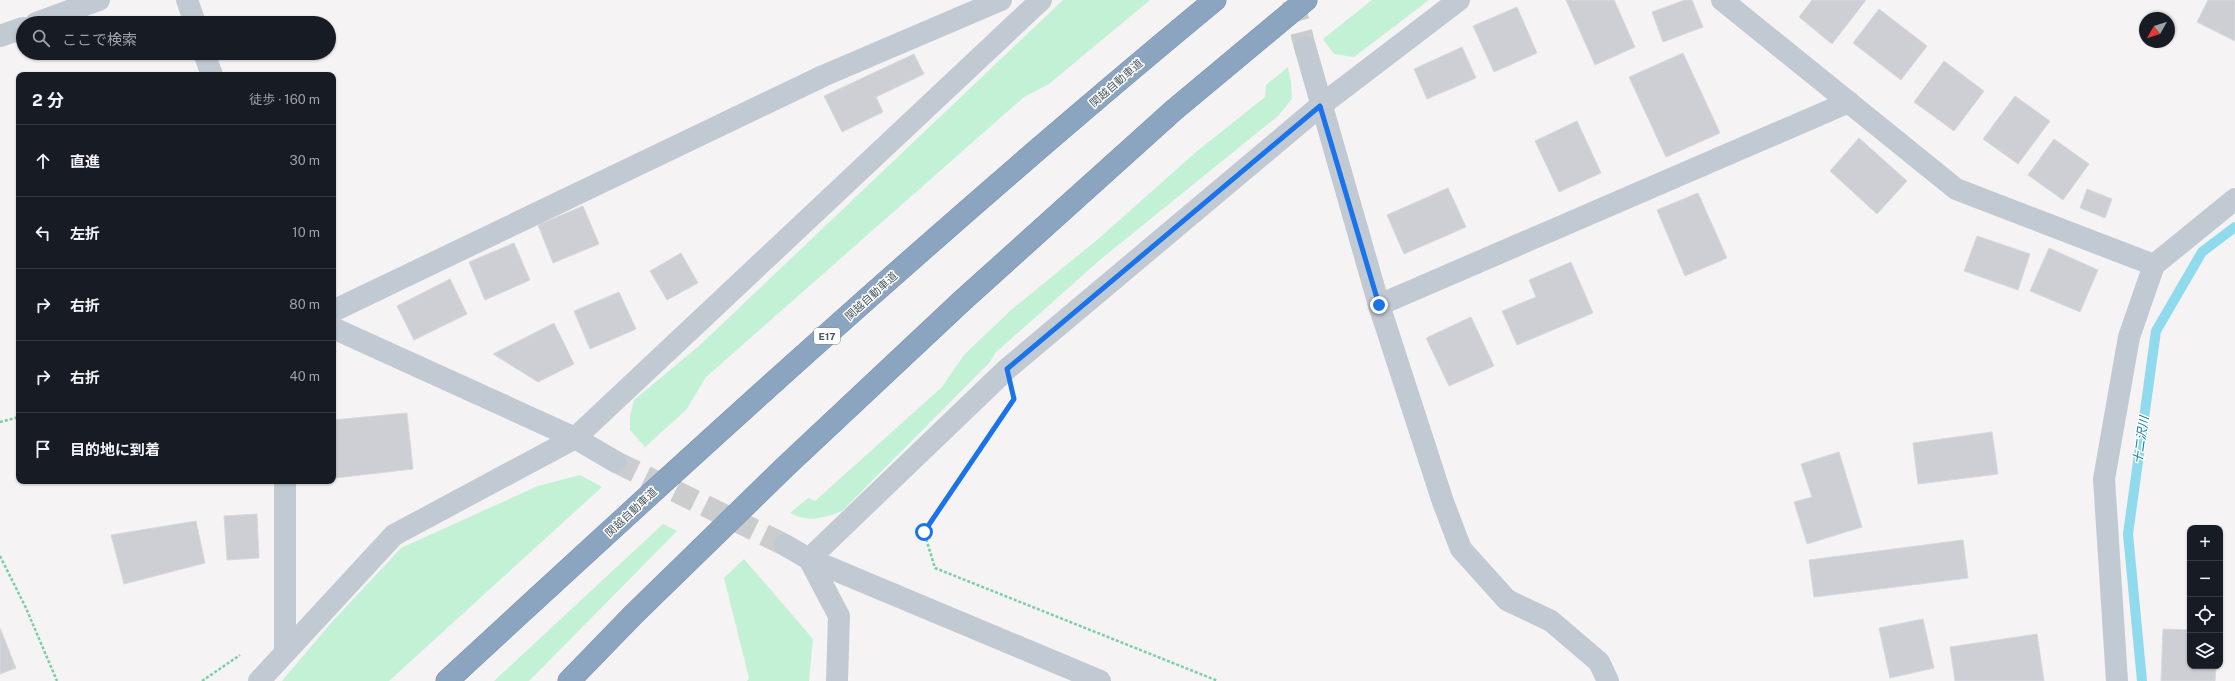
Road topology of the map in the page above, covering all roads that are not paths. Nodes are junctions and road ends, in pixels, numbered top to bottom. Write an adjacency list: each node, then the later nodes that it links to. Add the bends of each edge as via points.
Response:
1 (99, 0): 9 (street)
2 (187, 0): 10 (street)
3 (1001, 0): 21 (street, via 823,76)
4 (1041, 0): 23 (street)
5 (1215, 0): 30 (highway, 関越自動車道 / E17, via 911,260)
6 (1306, 0): 31 (highway, via 1174,110 963,300 774,477)
7 (1459, 0): 17 (street)
8 (1722, 0): 16 (street)
9 (55, 16)
10 (193, 16)
11 (16, 30): 12 (street)
12 (0, 36)
13 (1305, 47): 17 (street)
14 (207, 60): 15 (street)
15 (211, 72)
16 (1848, 102): 19 (street, via 1956,189); 20 (street)
17 (1320, 106): 20 (street); 27 (street, via 1007,369)
18 (2235, 199): 19 (street)
19 (2154, 265): 35 (street, via 2129,337 2104,479)
20 (1379, 305): 34 (street, via 1461,550 1506,600 1552,621 1599,662)
21 (336, 310)
22 (336, 329): 23 (street)
23 (575, 438): 24 (street); 28 (street, via 394,535)
24 (616, 462)
25 (285, 484): 28 (street)
26 (785, 545): 27 (street)
27 (809, 559): 32 (street, via 839,616); 33 (street)
28 (285, 652): 29 (street)
29 (259, 681)
30 (447, 681)
31 (569, 681)
32 (836, 681)
33 (1100, 681)
34 (1608, 681)
35 (2117, 681)

